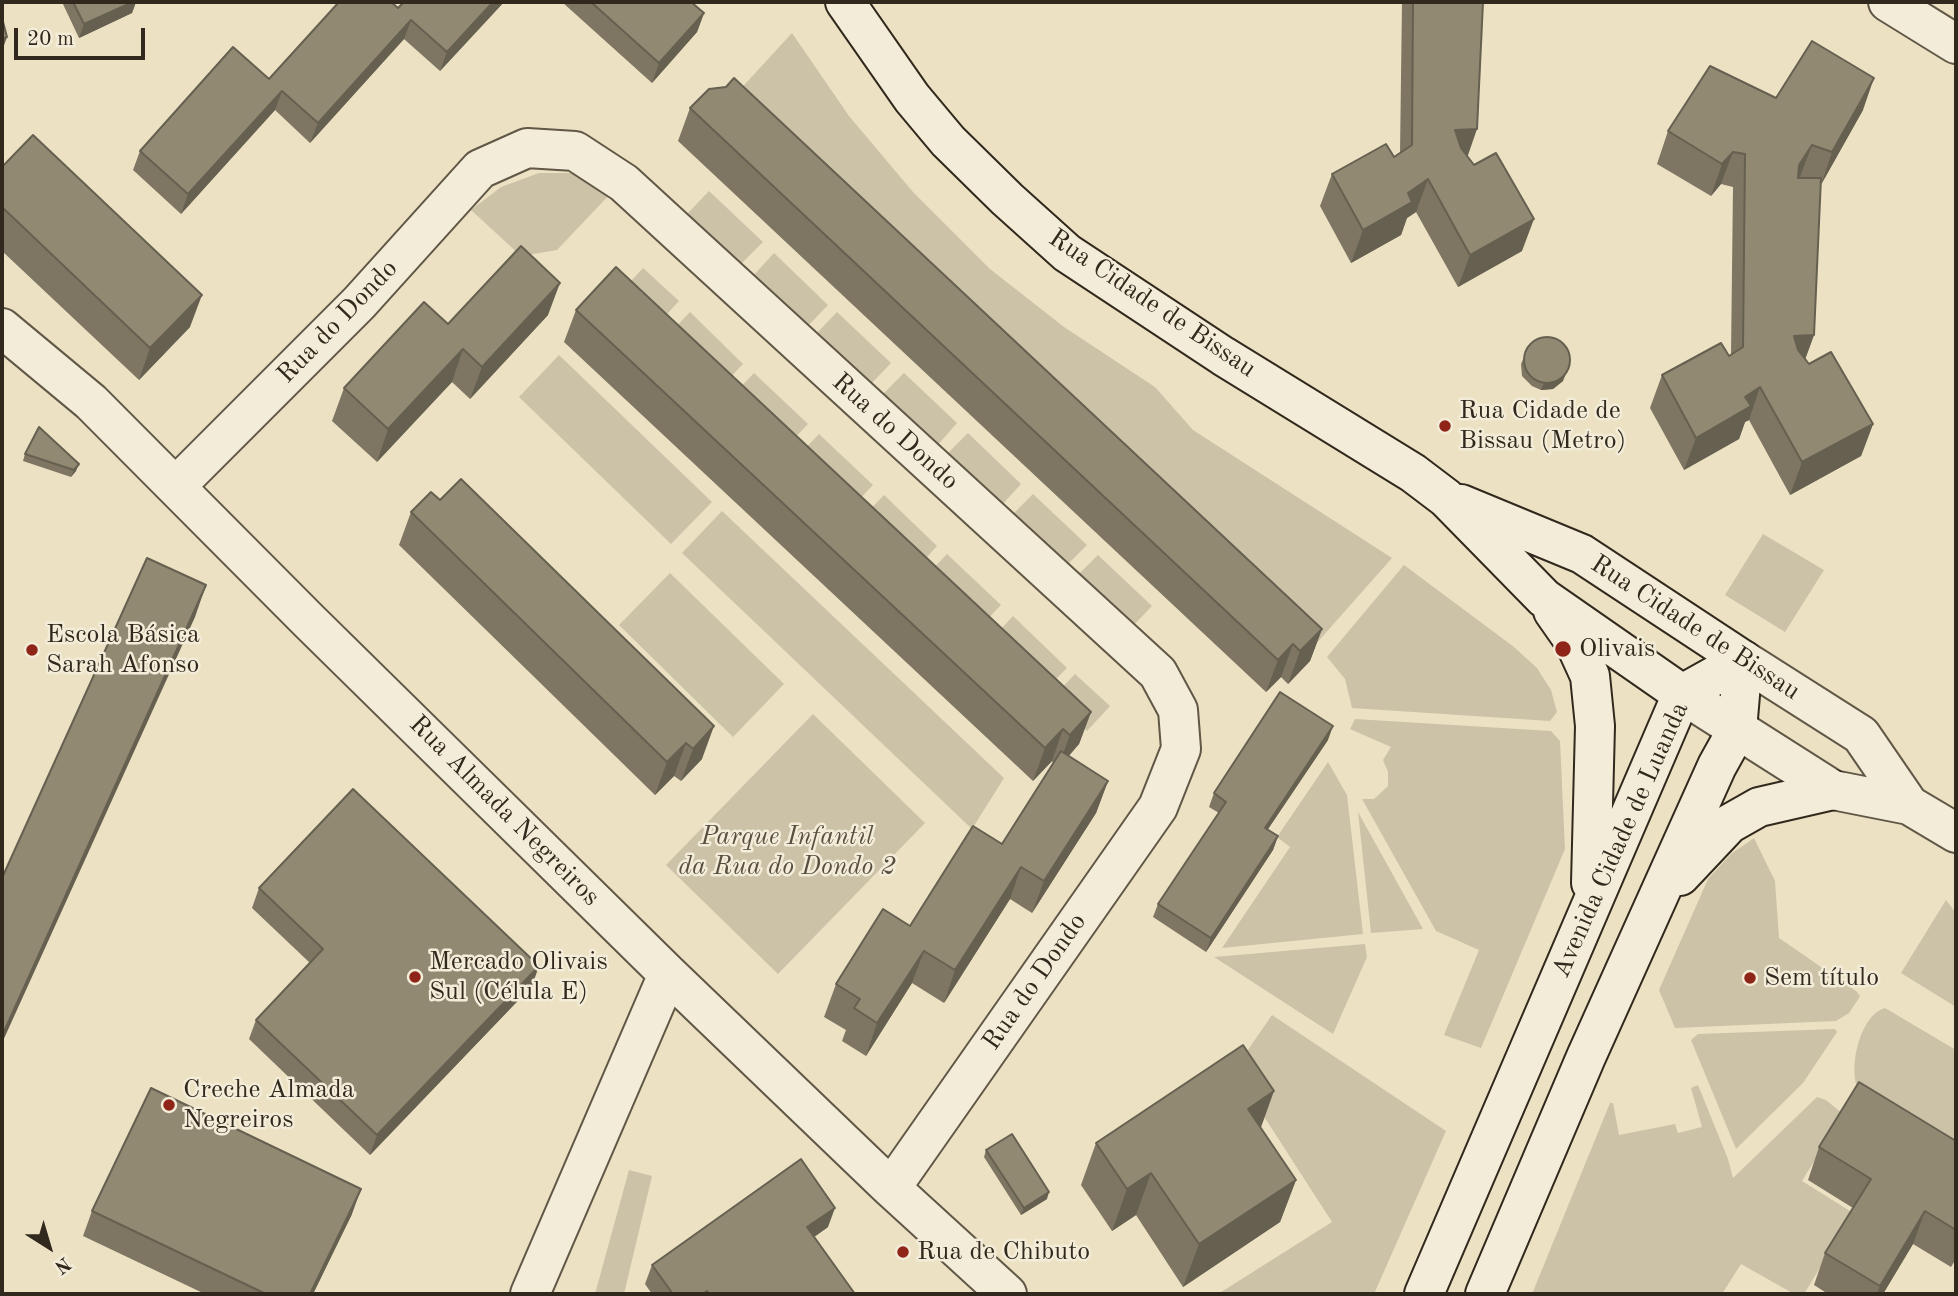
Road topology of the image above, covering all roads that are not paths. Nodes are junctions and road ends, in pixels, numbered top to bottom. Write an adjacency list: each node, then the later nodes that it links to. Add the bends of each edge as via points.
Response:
1 (845, 2): 6 (street, Rua Cidade de Bissau, via 905,89 948,141 1067,253)
2 (1888, 2): 3 (street)
3 (1956, 44)
4 (2, 328): 5 (street, Rua Almada Negreiros, via 91,402)
5 (176, 486): 16 (street, Rua Almada Negreiros); 17 (street, Rua do Dondo, via 359,303 480,169 527,148 575,151 624,183 1158,673 1178,710 1181,750 1158,807)
6 (1446, 498): 7 (street, Rua Cidade de Bissau); 8 (street, Rua Cidade de Bissau, via 1582,554)
7 (1544, 598): 9 (street, Rua Cidade de Bissau); 15 (street, via 1574,641 1590,676 1595,739)
8 (1743, 660): 9 (street, Avenida Cidade de Luanda); 10 (street); 12 (street, Rua Cidade de Bissau, via 1861,735)
9 (1682, 694): 10 (street, Rua Cidade de Bissau); 15 (street, Avenida Cidade de Luanda)
10 (1737, 730): 11 (street, Rua Cidade de Bissau); 14 (street)
11 (1833, 790): 12 (street, Rua Cidade de Bissau); 14 (street, via 1759,807 1729,824)
12 (1909, 805): 13 (street, Rua Cidade de Bissau)
13 (1956, 833)
14 (1653, 907): 21 (street)
15 (1589, 911): 20 (street, Avenida Cidade de Luanda)
16 (668, 974): 17 (street, Rua Almada Negreiros); 18 (street)
17 (891, 1188): 19 (street, Rua Almada Negreiros)
18 (530, 1294)
19 (1007, 1294)
20 (1423, 1294)
21 (1485, 1294)

